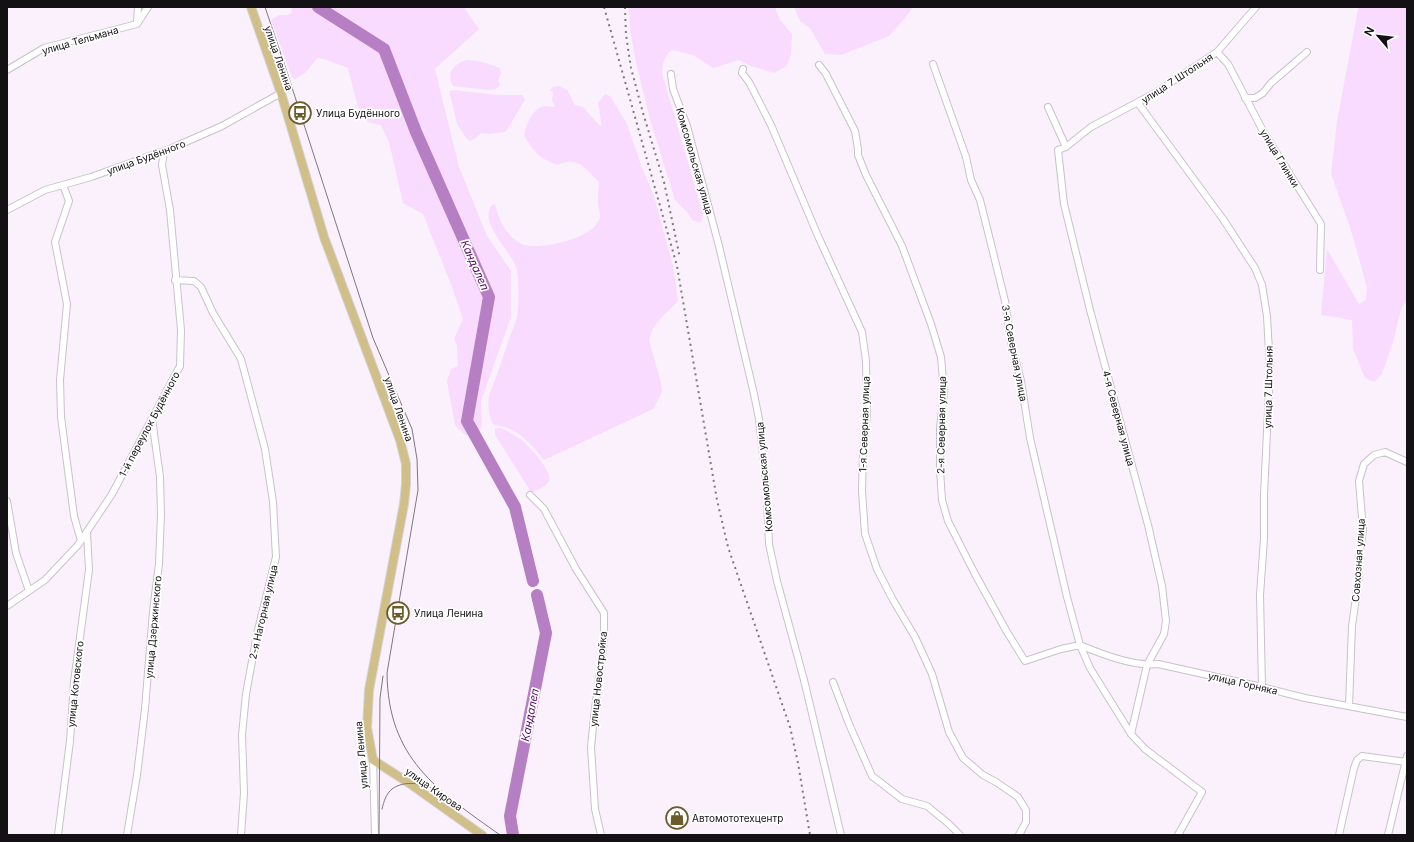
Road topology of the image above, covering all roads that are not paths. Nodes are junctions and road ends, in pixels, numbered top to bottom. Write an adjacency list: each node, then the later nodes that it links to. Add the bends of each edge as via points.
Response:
1 (138, 7): 5 (street)
2 (148, 7): 5 (street)
3 (251, 7): 13 (main road, улица Ленина)
4 (1256, 7): 6 (street, улица 7 Штольня)
5 (137, 24): 11 (street, улица Тельмана, via 44,48)
6 (1217, 52): 14 (street, улица Глинки, via 1228,64); 15 (street, улица 7 Штольня)
7 (1307, 52): 14 (street, via 1263,93 1255,98)
8 (933, 64): 31 (street, 3-я Северная улица, via 980,200 1005,301 1030,438)
9 (818, 66): 31 (street, 2-я Северная улица, via 826,74 855,131 858,155 902,246 941,358 944,393 940,428 940,470 942,500 948,521 1025,661)
10 (743, 69): 48 (street, 1-я Северная улица, via 742,73 771,125 862,332 867,398 862,491 865,534 877,569 915,637 932,674 949,732 963,758 983,775 1018,797 1026,810 1026,822)
11 (7, 70)
12 (671, 74): 46 (street, Комсомольская улица, via 673,89 687,126 719,246 754,394 766,481 769,544)
13 (281, 93): 18 (street, улица Будённого, via 222,126); 39 (main road, улица Ленина, via 324,237 390,410 406,464 404,504 368,690 367,728)
14 (1245, 98): 21 (street, улица Глинки, via 1321,224)
15 (1138, 103): 17 (street, улица 7 Штольня, via 1092,128); 34 (street, улица 7 Штольня, via 1223,219 1255,268 1262,284 1270,369 1260,595)
16 (1048, 107): 17 (street)
17 (1066, 147): 32 (street, 4-я Северная улица, via 1058,150 1064,204 1162,586 1166,621 1164,634)
18 (164, 151): 19 (street, улица Будённого); 22 (street, 1-й переулок Будённого, via 162,165 170,210)
19 (63, 185): 20 (street, улица Будённого, via 45,190); 28 (street, via 69,201 55,242 68,304 60,380 61,417 74,516)
20 (7, 210)
21 (1320, 270)
22 (175, 280): 23 (street, 1-й переулок Будённого, via 181,330 180,366); 42 (street, 2-я Нагорная улица, via 194,281 201,287 213,313 241,359 265,449 273,502 276,558 257,634 246,694 242,735 244,793)
23 (152, 419): 27 (street, 1-й переулок Будённого, via 112,494); 41 (street, улица Дзержинского, via 160,477 159,564 145,709)
24 (1407, 462): 35 (street, Совхозная улица, via 1385,452 1374,455 1364,464 1359,481 1363,530 1352,626)
25 (530, 495): 45 (street, улица Новостройка, via 544,509 576,569 604,613 604,641 591,747 595,810)
26 (7, 501): 29 (street, via 16,554)
27 (87, 532): 28 (street, 1-й переулок Будённого); 40 (street, улица Котовского, via 89,570)
28 (81, 541): 29 (street, 1-й переулок Будённого, via 45,580)
29 (29, 591): 30 (street, 1-й переулок Будённого)
30 (7, 607)
31 (1080, 645): 32 (street, улица Горняка, via 1099,653); 37 (street, 3-я Северная улица, via 1090,668)
32 (1147, 665): 34 (street, улица Горняка, via 1158,664); 37 (street, 4-я Северная улица)
33 (833, 682): 47 (street, via 872,776 902,799 927,806)
34 (1262, 687): 35 (street, улица Горняка)
35 (1349, 706): 36 (street, улица Горняка)
36 (1407, 717)
37 (1131, 734): 49 (street, 3-я Северная улица, via 1145,749 1202,792)
38 (1406, 759): 50 (street, via 1362,756 1357,760); 51 (street)
39 (373, 760): 43 (street, улица Ленина); 44 (main road, улица Кирова)
40 (58, 835)
41 (127, 835)
42 (241, 835)
43 (375, 835)
44 (482, 835)
45 (601, 835)
46 (841, 835)
47 (960, 835)
48 (1019, 835)
49 (1178, 835)
50 (1339, 835)
51 (1388, 835)

